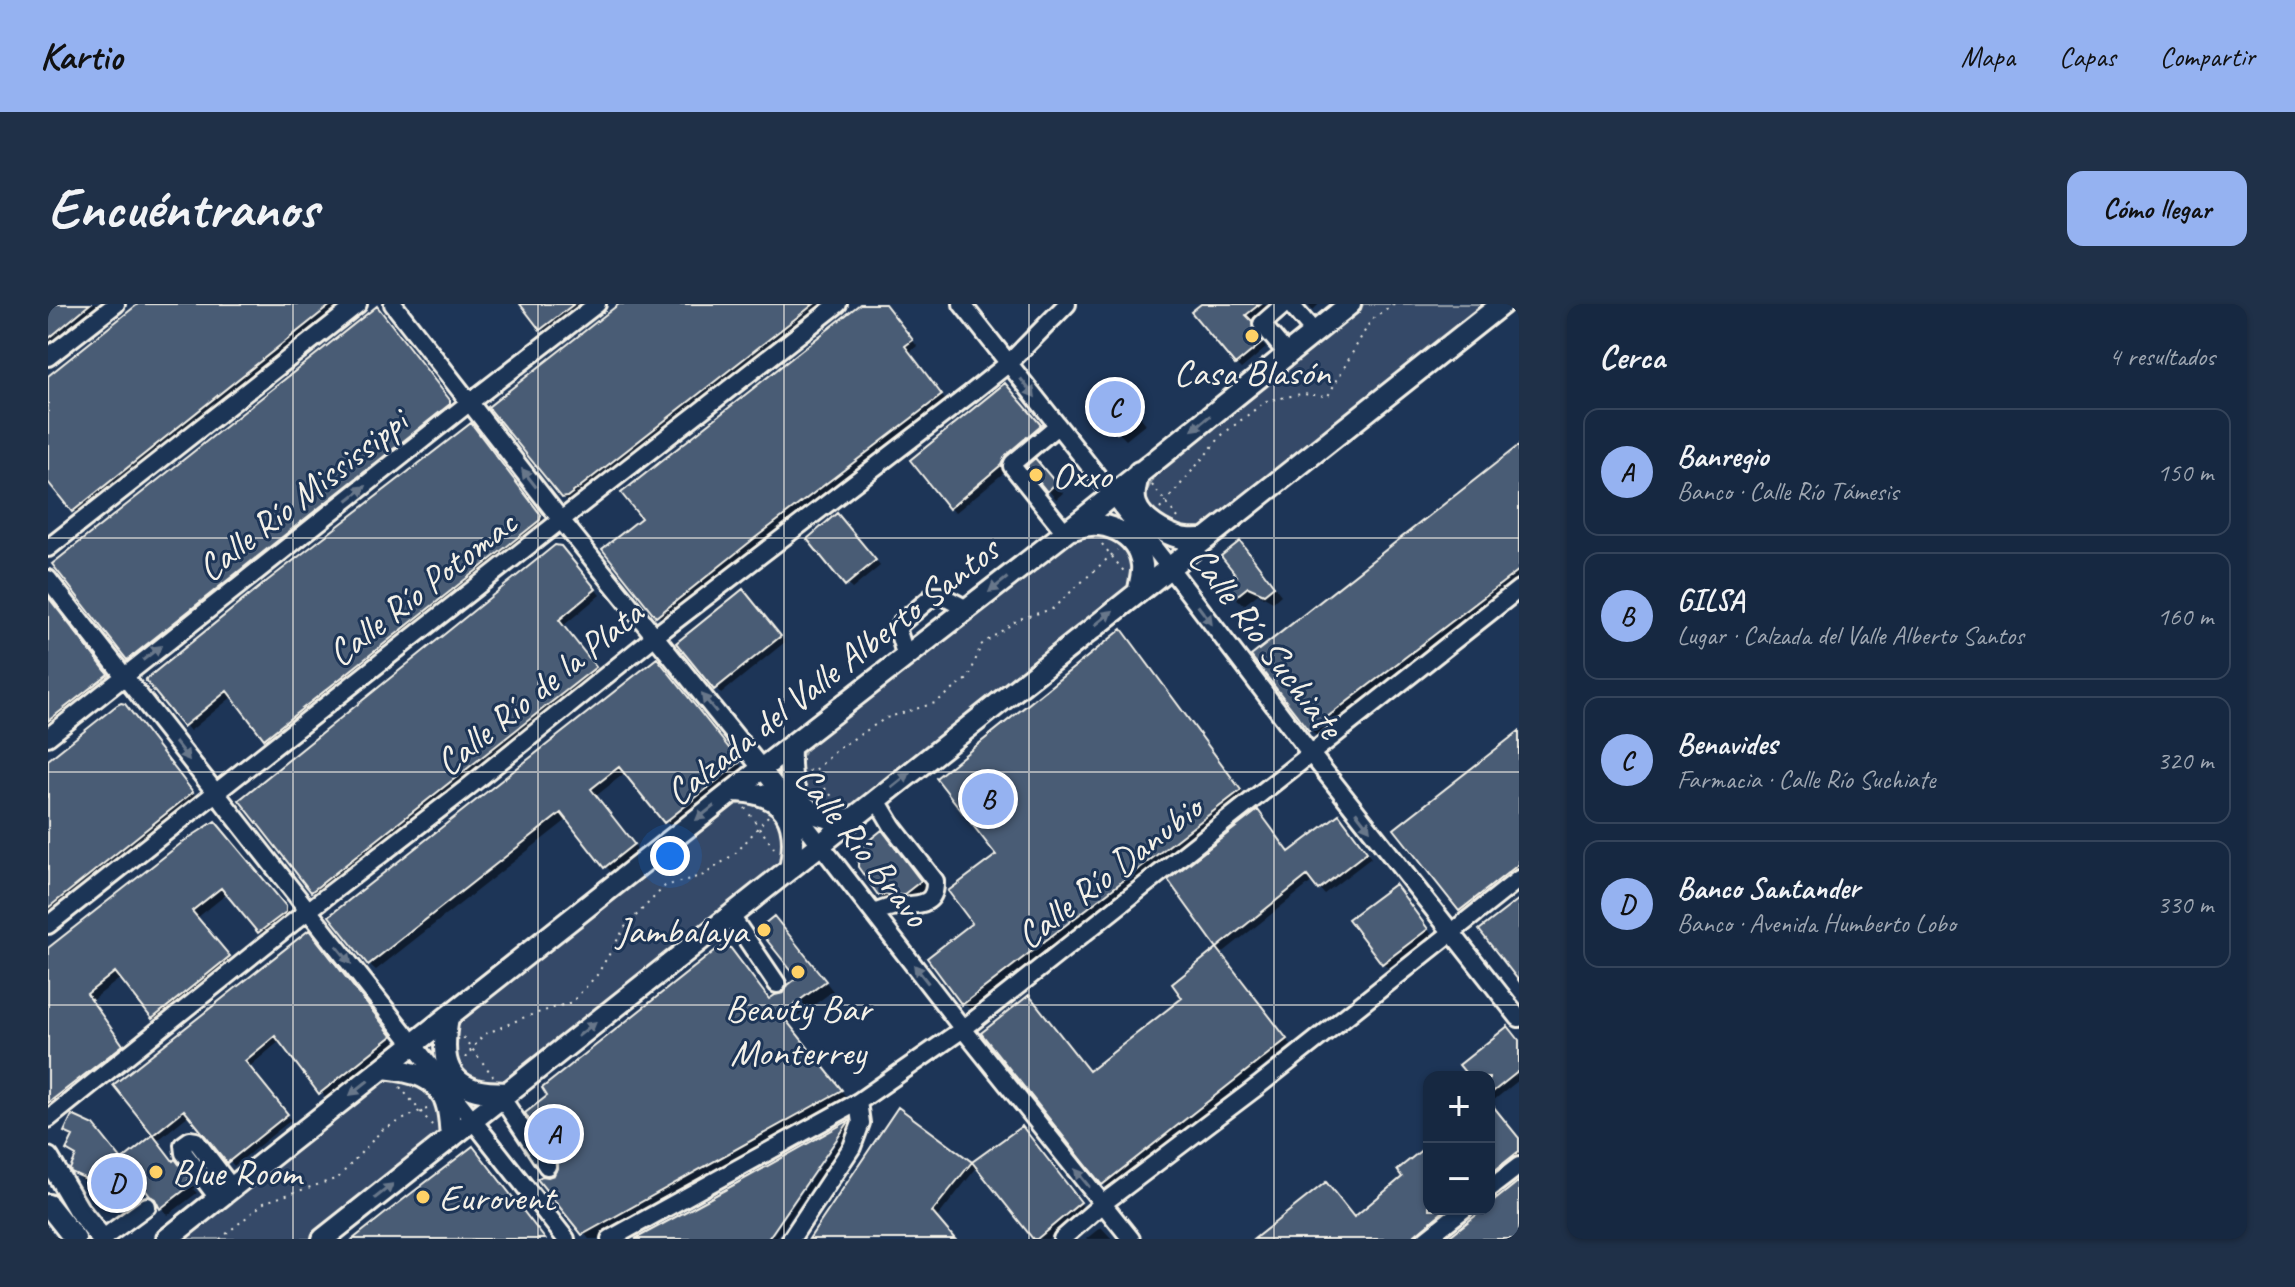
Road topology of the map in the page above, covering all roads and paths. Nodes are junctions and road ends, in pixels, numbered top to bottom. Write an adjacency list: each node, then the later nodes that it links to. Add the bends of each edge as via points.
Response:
1 (116, 304): 14 (street)
2 (358, 304): 28 (street)
3 (393, 304): 16 (street, Calle Río Bravo)
4 (597, 304): 16 (street, Calle Río Mississippi)
5 (838, 304): 21 (street, Calle Río Potomac)
6 (962, 304): 15 (street, Calle Río Suchiate)
7 (1067, 304): 15 (street, Calle Río de la Plata)
8 (1288, 304): 12 (street); 13 (street, via 1262,324)
9 (1350, 304): 12 (main road, Calzada del Valle Alberto Santos)
10 (1395, 304): 20 (path, via 1371,320 1328,396 1301,394 1266,401 1223,434)
11 (1502, 304): 27 (main road)
12 (1314, 332): 13 (main road, Calzada del Valle Alberto Santos)
13 (1287, 354): 18 (main road, Calzada del Valle Alberto Santos, one-way to 18)
14 (48, 357)
15 (1009, 363): 17 (street, Calle Río Suchiate, one-way to 17); 35 (street, Calle Río de la Plata)
16 (470, 402): 21 (street, Calle Río Bravo, one-way to 16); 37 (street, Calle Río Mississippi, one-way to 16)
17 (1057, 426): 19 (street, Calle Río Suchiate); 24 (street, via 1012,466)
18 (1145, 479): 19 (main road, Calzada del Valle Alberto Santos); 20 (path); 22 (main road, via 1135,490 1136,505)
19 (1111, 495): 24 (main road, Calzada del Valle Alberto Santos); 30 (street, Calle Río Suchiate)
20 (1165, 502): 22 (path); 23 (path)
21 (561, 520): 35 (street, Calle Río Bravo); 44 (street, Calle Río Potomac)
22 (1149, 520): 27 (main road, via 1182,539)
23 (1181, 522)
24 (1065, 532): 26 (main road, via 1098,524); 34 (main road, Calzada del Valle Alberto Santos, one-way to 34)
25 (1097, 537): 29 (path)
26 (1129, 538): 29 (path); 32 (main road, via 1142,566)
27 (1206, 539): 30 (main road)
28 (48, 548)
29 (1111, 556): 32 (path); 42 (path, via 1052,609 1019,619 981,645 969,678 935,703 886,718)
30 (1169, 567): 32 (main road); 40 (street, Calle Río Suchiate, one-way to 40)
31 (48, 579): 37 (street)
32 (1135, 586): 46 (main road, one-way to 32)
33 (1519, 589): 40 (street, Calle Río Danubio)
34 (967, 609): 36 (main road, Calzada del Valle Alberto Santos); 36 (street, via 933,596 900,624)
35 (655, 636): 41 (street, Calle Río Bravo, one-way to 35); 53 (street, Calle Río de la Plata)
36 (906, 657): 39 (main road, Calzada del Valle Alberto Santos)
37 (124, 676): 38 (street, Calle Río Mississippi); 44 (street, one-way to 44)
38 (48, 737)
39 (790, 747): 41 (main road, Calzada del Valle Alberto Santos); 42 (path); 45 (main road)
40 (1311, 754): 57 (street, Calle Río Suchiate, one-way to 57); 61 (street, Calle Río Danubio)
41 (762, 769): 43 (main road, Calzada del Valle Alberto Santos); 49 (street, Calle Río Bravo)
42 (812, 773): 45 (path); 47 (path)
43 (733, 791): 45 (main road); 48 (path); 59 (main road, Calzada del Valle Alberto Santos, one-way to 59)
44 (216, 794): 53 (street); 56 (street, Calle Río Potomac)
45 (787, 798): 47 (main road, via 831,820); 48 (path); 51 (main road, via 794,849)
46 (877, 800): 47 (main road); 54 (street, via 935,881 935,889 922,904)
47 (852, 819): 49 (main road)
48 (758, 827): 50 (path); 63 (path, via 737,852 704,875 665,886 625,927 597,975 572,1002 483,1035)
49 (820, 845): 51 (main road); 54 (street, Calle Río Bravo)
50 (774, 848)
51 (790, 869): 55 (main road)
52 (1519, 879): 57 (street)
53 (308, 910): 62 (street, one-way to 62); 70 (street, Calle Río de la Plata)
54 (874, 913): 61 (street, Calle Río Bravo, one-way to 54)
55 (731, 916): 58 (street); 66 (main road, one-way to 55)
56 (48, 925)
57 (1452, 932): 60 (street, Calle Río Suchiate); 77 (street)
58 (777, 984)
59 (448, 1017): 62 (main road, Calzada del Valle Alberto Santos); 63 (path); 65 (main road, via 444,1054)
60 (1519, 1018)
61 (963, 1029): 68 (street, Calle Río Danubio); 77 (street, Calle Río Bravo, one-way to 61)
62 (414, 1044): 64 (main road, Calzada del Valle Alberto Santos); 71 (street)
63 (473, 1050): 65 (path); 66 (path)
64 (384, 1068): 67 (main road, via 427,1078); 69 (path); 83 (main road, Calzada del Valle Alberto Santos, one-way to 83)
65 (456, 1079): 66 (main road, via 476,1091)
66 (503, 1095): 71 (main road); 74 (street)
67 (445, 1097): 69 (path); 72 (main road)
68 (858, 1102): 87 (street, Calle Río Danubio); 88 (street, via 861,1123 852,1147)
69 (420, 1111): 72 (path); 84 (path, via 382,1130 338,1178 265,1202)
70 (48, 1119)
71 (472, 1121): 72 (main road); 86 (street)
72 (448, 1140): 85 (main road, one-way to 72)
73 (48, 1158): 82 (main road)
74 (547, 1166)
75 (1519, 1166): 76 (street)
76 (1495, 1184)
77 (1102, 1204): 89 (street); 90 (street, Calle Río Bravo)
78 (147, 1206): 82 (street)
79 (1456, 1215): 91 (street)
80 (56, 1222): 81 (main road)
81 (75, 1239)
82 (102, 1239)
83 (167, 1239)
84 (220, 1239)
85 (323, 1239)
86 (566, 1239)
87 (610, 1239)
88 (791, 1239)
89 (1062, 1239)
90 (1131, 1239)
91 (1426, 1239)

